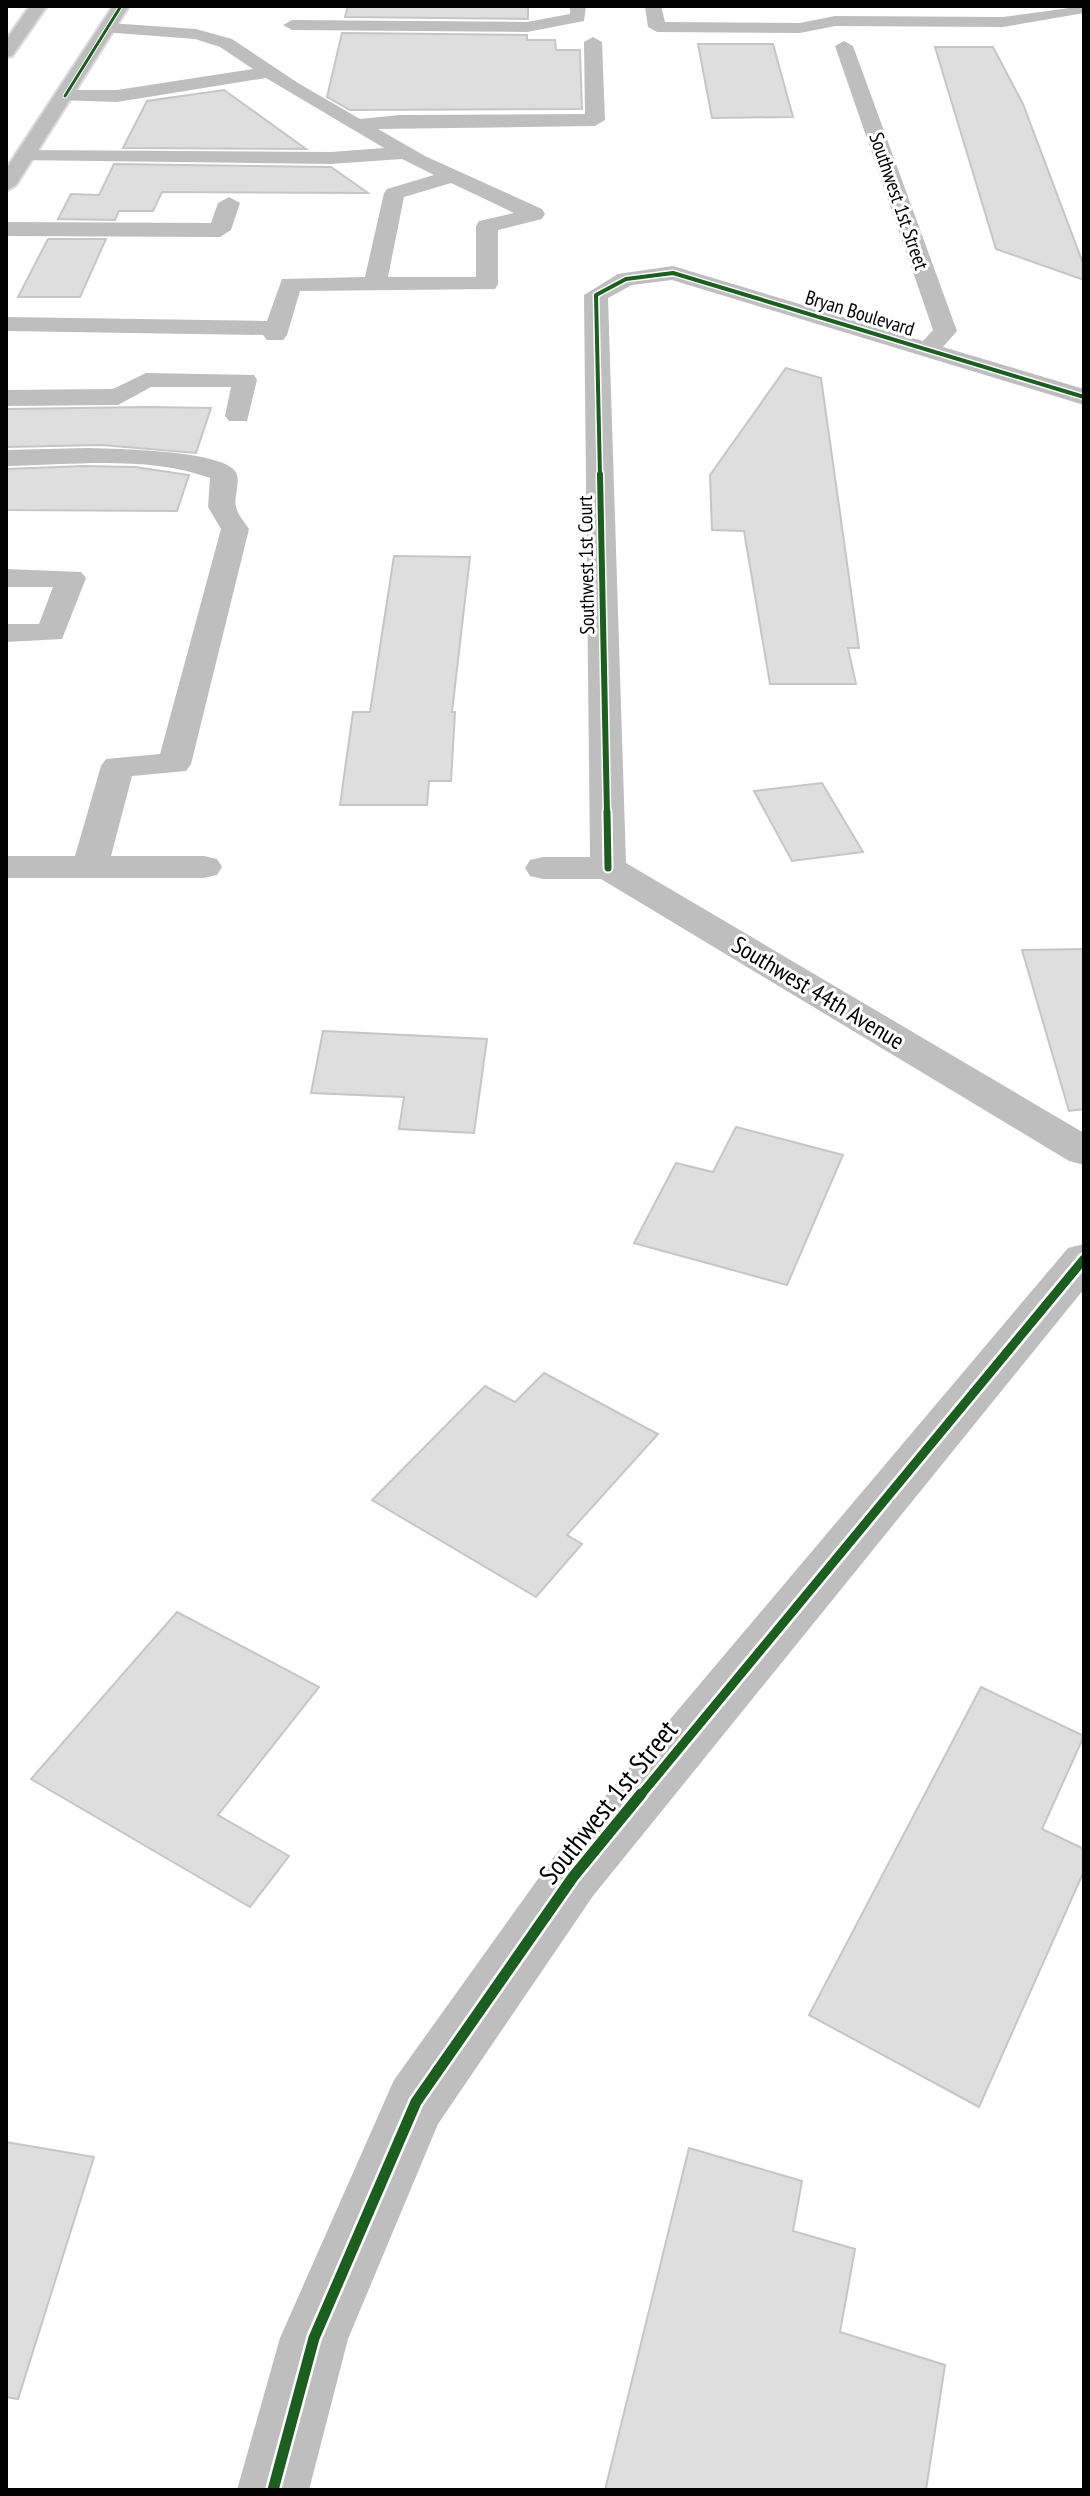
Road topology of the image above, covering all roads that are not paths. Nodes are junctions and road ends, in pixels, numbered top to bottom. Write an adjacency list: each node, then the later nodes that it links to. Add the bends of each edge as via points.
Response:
1 (39, 6): 15 (street)
2 (121, 6): 10 (street)
3 (298, 6): 9 (street, via 285,26)
4 (392, 6): 9 (street)
5 (653, 6): 8 (street, via 657,27 800,28)
6 (1084, 8): 8 (street, via 1003,22)
7 (578, 11): 9 (street, via 527,27)
8 (832, 14)
9 (388, 24)
10 (109, 28): 12 (street); 19 (street)
11 (233, 30): 12 (street)
12 (196, 34): 17 (street, via 226,43)
13 (593, 42): 20 (street, via 595,120)
14 (844, 46): 32 (street, Southwest 1st Street, via 945,331)
15 (6, 52)
16 (170, 67): 18 (street)
17 (269, 72): 18 (street); 20 (street)
18 (193, 84): 19 (street, via 117,96)
19 (65, 96): 22 (street)
20 (357, 125): 21 (street)
21 (405, 153): 22 (street, via 331,158); 23 (street)
22 (25, 156): 24 (street)
23 (452, 176): 30 (street, via 394,193); 30 (street, via 534,214 487,226 487,284)
24 (6, 185)
25 (229, 203): 27 (street)
26 (6, 229): 27 (street)
27 (220, 230): 28 (street)
28 (211, 257)
29 (626, 279): 32 (street, Bryan Boulevard, via 673,273); 43 (street, Southwest 1st Court, via 596,295)
30 (375, 284): 31 (street, via 290,284 276,331)
31 (7, 328)
32 (927, 350): 33 (street, Bryan Boulevard)
33 (1084, 397)
34 (6, 398): 35 (street, via 118,397 146,380 245,380)
35 (238, 416)
36 (6, 458): 40 (street, via 169,459 224,474 222,507 235,529 174,764 118,766)
37 (6, 578): 38 (street, via 71,578 51,633)
38 (6, 633)
39 (6, 867): 40 (street)
40 (90, 867): 41 (street)
41 (204, 867)
42 (543, 868): 43 (street)
43 (608, 868): 44 (street, Southwest 44th Avenue)
44 (1084, 1151)
45 (1084, 1259): 46 (street, Southwest 1st Street, via 573,1877 416,2102 314,2338)
46 (273, 2490)

